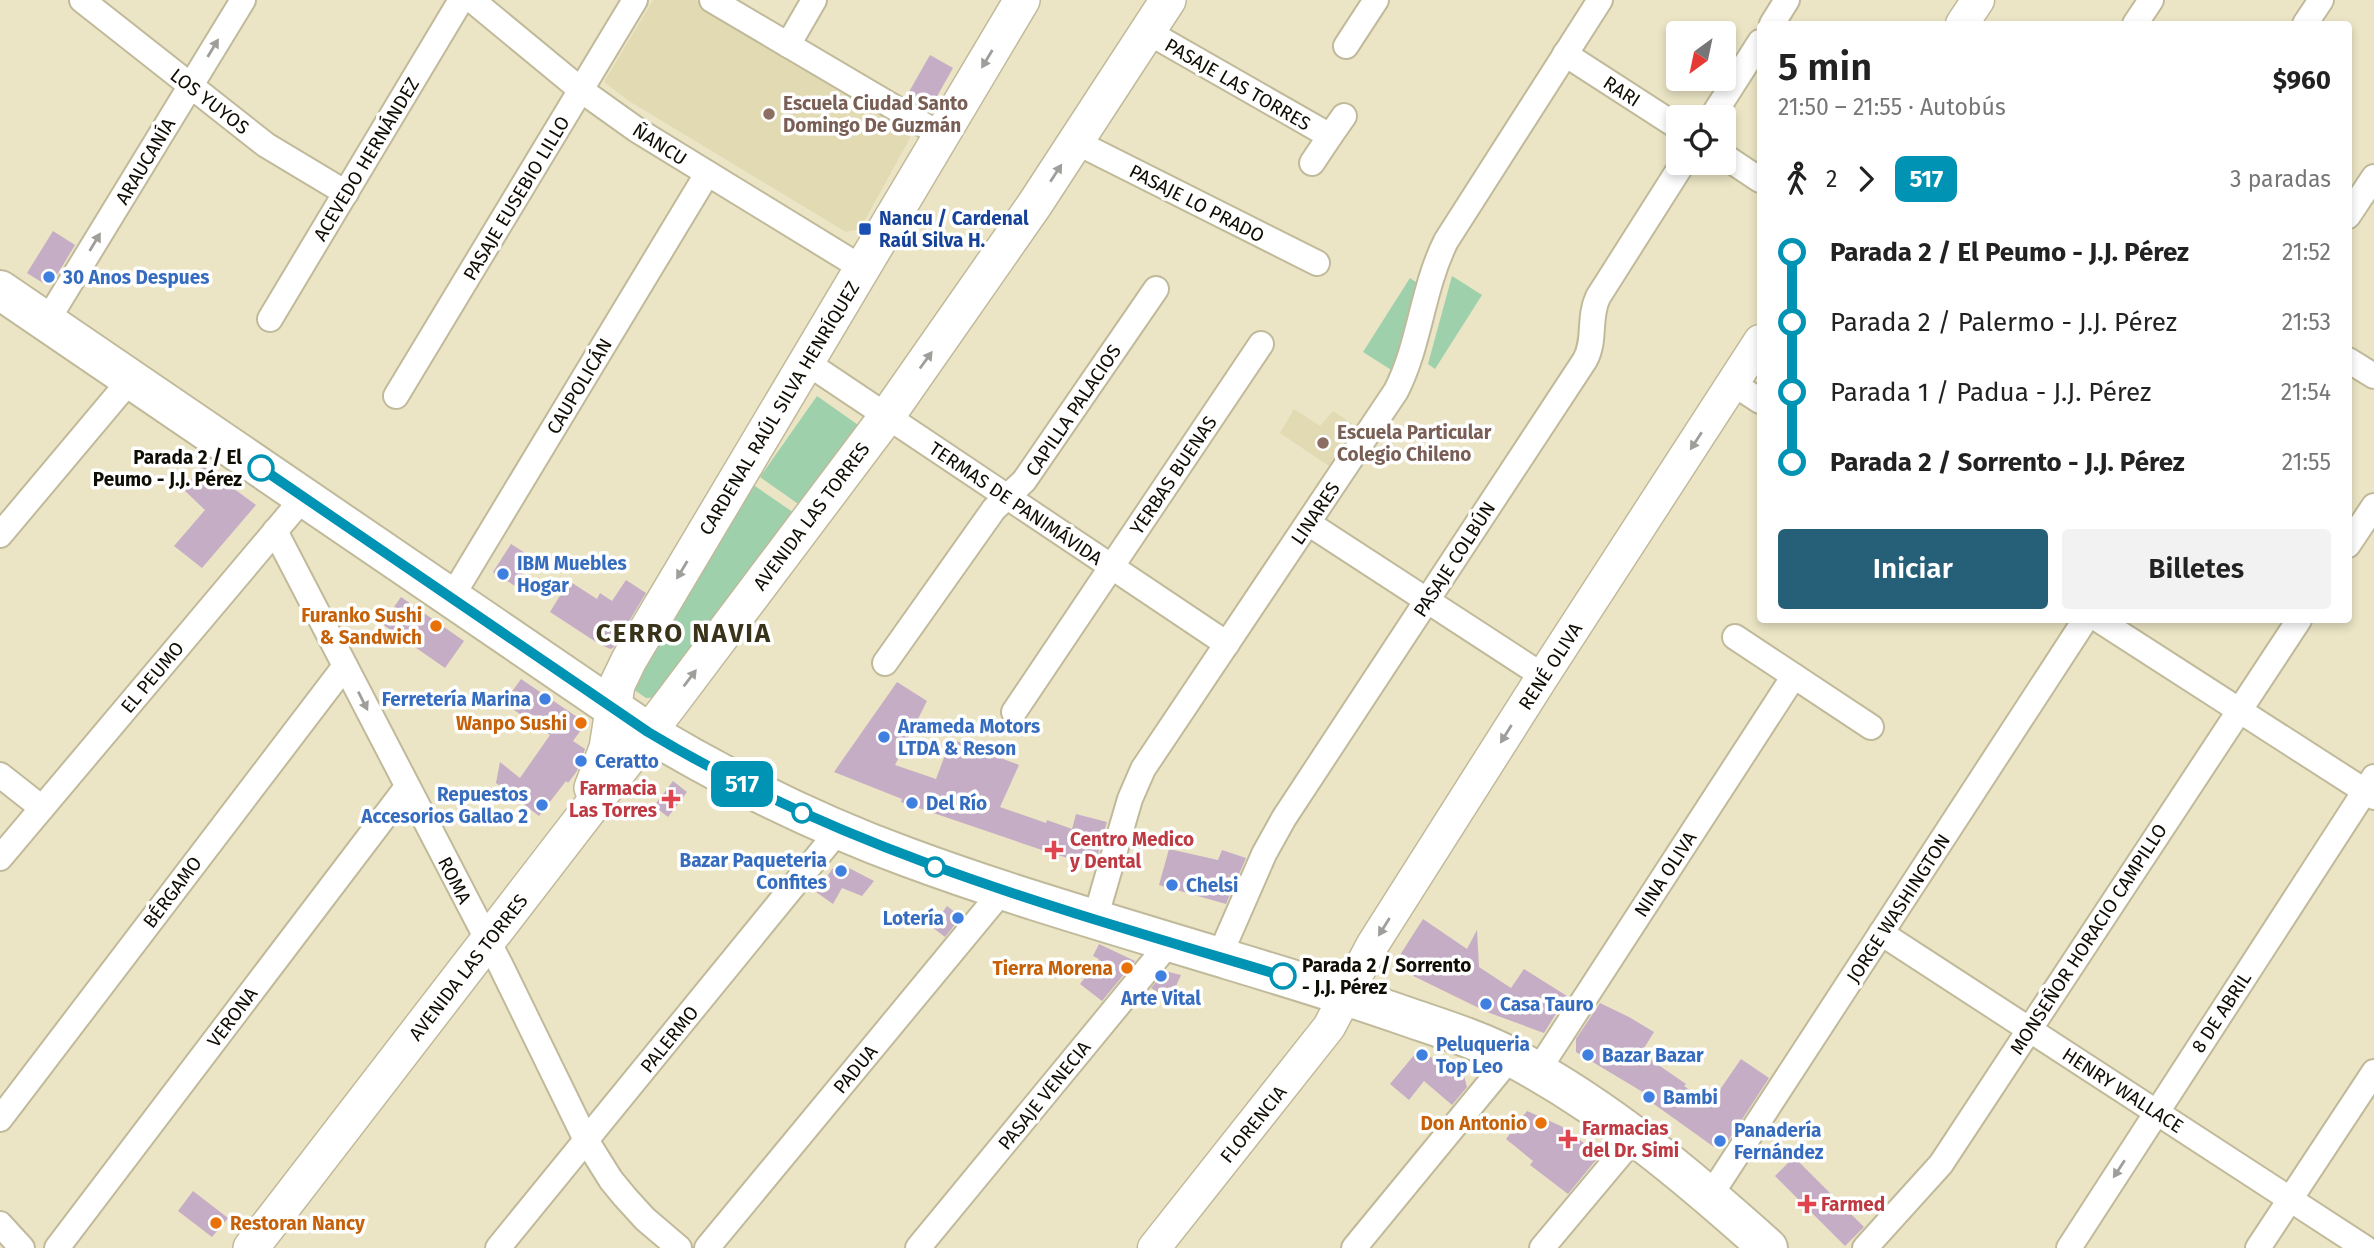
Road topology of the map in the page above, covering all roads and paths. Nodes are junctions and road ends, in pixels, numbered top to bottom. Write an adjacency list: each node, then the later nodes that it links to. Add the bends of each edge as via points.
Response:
1 (82, 0): 25 (street, LOS YUYOS)
2 (243, 0): 25 (street, ARAUCANÍA, one-way to 2)
3 (461, 0): 39 (street, ACEVEDO HERNÁNDEZ)
4 (472, 0): 26 (street, ÑANCU)
5 (635, 0): 26 (street, PASAJE EUSEBIO LILLO)
6 (712, 0): 21 (street)
7 (814, 0): 21 (street)
8 (1022, 0): 30 (main road, CARDENAL RAÚL SILVA HENRÍQUEZ, one-way to 30)
9 (1168, 0): 20 (main road, AVENIDA LAS TORRES)
10 (1376, 0): 22 (street)
11 (1600, 0): 24 (street, LINARES)
12 (1787, 0): 16 (street)
13 (1978, 0): 17 (street)
14 (2151, 0): 18 (street)
15 (2321, 0): 19 (street)
16 (1774, 21)
17 (1964, 21)
18 (2137, 21)
19 (2307, 21)
20 (1148, 32): 31 (street, PASAJE LAS TORRES); 32 (main road, AVENIDA LAS TORRES)
21 (788, 45): 30 (street)
22 (1346, 46)
23 (1757, 47): 27 (street)
24 (1565, 54): 29 (street, RARI); 60 (street, LINARES, via 1446,241 1431,275 1402,380)
25 (191, 86): 39 (street, LOS YUYOS, via 266,145); 46 (street, ARAUCANÍA, one-way to 25)
26 (580, 90): 35 (street, ÑANCU); 54 (street, PASAJE EUSEBIO LILLO)
27 (1720, 105)
28 (1344, 116): 31 (street, PASAJE LAS TORRES)
29 (1666, 119)
30 (941, 135): 42 (main road, CARDENAL RAÚL SILVA HENRÍQUEZ)
31 (1329, 136): 33 (street, PASAJE LAS TORRES)
32 (1076, 142): 41 (street, PASAJE LO PRADO); 56 (main road, AVENIDA LAS TORRES, one-way to 32)
33 (1312, 163)
34 (1736, 164): 38 (street)
35 (707, 174): 42 (street, ÑANCU); 65 (street, CAUPOLICÁN)
36 (1675, 175): 66 (street, PASAJE COLBÚN, via 1598,297 1592,314 1592,344 1585,360)
37 (2374, 177): 40 (street)
38 (1757, 178)
39 (346, 193): 45 (street, ACEVEDO HERNÁNDEZ)
40 (2352, 210)
41 (1317, 263)
42 (862, 268): 49 (main road, CARDENAL RAÚL SILVA HENRÍQUEZ)
43 (1156, 289): 58 (street, CAPILLA PALACIOS, via 1024,481)
44 (0, 290): 46 (main road)
45 (270, 319)
46 (47, 321): 52 (main road)
47 (1261, 344): 64 (street, YERBAS BUENAS)
48 (1757, 346): 53 (street, RENÉ OLIVA)
49 (806, 362): 56 (street, TERMAS DE PANIMÁVIDA); 76 (main road, CARDENAL RAÚL SILVA HENRÍQUEZ, one-way to 76, via 629,660)
50 (2352, 362): 51 (street)
51 (2374, 376)
52 (131, 379): 57 (main road); 62 (street)
53 (1734, 384): 55 (street); 74 (street, RENÉ OLIVA, one-way to 74)
54 (396, 396)
55 (1757, 399)
56 (887, 416): 58 (street, TERMAS DE PANIMÁVIDA); 80 (main road, AVENIDA LAS TORRES, one-way to 56)
57 (304, 497): 61 (street, EL PEUMO); 65 (main road)
58 (1008, 497): 64 (street, TERMAS DE PANIMÁVIDA); 72 (street, CAPILLA PALACIOS, via 994,509)
59 (2374, 506): 63 (street)
60 (1308, 523): 66 (street); 71 (street, LINARES)
61 (275, 531): 73 (street, ROMA); 84 (street, EL PEUMO)
62 (0, 535)
63 (2352, 539)
64 (1112, 567): 71 (street, TERMAS DE PANIMÁVIDA); 78 (street, YERBAS BUENAS)
65 (451, 598): 76 (main road)
66 (1427, 601): 74 (street); 93 (street, PASAJE COLBÚN, via 1274,835)
67 (2083, 623): 90 (street, JORGE WASHINGTON)
68 (2104, 623): 77 (street)
69 (2297, 623): 77 (street, MONSEÑOR HORACIO CAMPILLO)
70 (1735, 637): 75 (street)
71 (1227, 644): 89 (street, LINARES, via 1136,783)
72 (885, 663)
73 (345, 666): 82 (street, ROMA, one-way to 82); 99 (street, BÉRGAMO)
74 (1543, 676): 94 (street, RENÉ OLIVA, one-way to 94, via 1373,944)
75 (1794, 676): 79 (street); 96 (street, NINA OLIVA)
76 (613, 708): 80 (main road); 86 (main road, CARDENAL RAÚL SILVA HENRÍQUEZ, via 602,763)
77 (2239, 710): 83 (street); 95 (street, MONSEÑOR HORACIO CAMPILLO)
78 (1014, 712)
79 (1871, 727)
80 (648, 732): 85 (main road, via 722,774); 86 (main road, AVENIDA LAS TORRES)
81 (0, 775): 84 (street)
82 (407, 787): 91 (street, ROMA); 106 (street, VERONA)
83 (2371, 789): 98 (street, 8 DE ABRIL)
84 (42, 808): 87 (street, EL PEUMO)
85 (839, 830): 88 (main road); 101 (street, PALERMO)
86 (573, 831): 91 (main road, AVENIDA LAS TORRES)
87 (0, 858)
88 (1003, 890): 89 (main road); 110 (street, PADUA)
89 (1095, 919): 92 (main road)
90 (1881, 933): 95 (street, HENRY WALLACE); 102 (street, JORGE WASHINGTON)
91 (487, 942): 101 (street, ROMA); 107 (main road, AVENIDA LAS TORRES)
92 (1170, 942): 93 (main road); 111 (street, PASAJE VENECIA)
93 (1219, 957): 94 (main road)
94 (1347, 996): 96 (main road, via 1443,1029); 112 (street, FLORENCIA, via 1324,1036)
95 (2029, 1029): 98 (street, HENRY WALLACE); 116 (street, MONSEÑOR HORACIO CAMPILLO, via 1941,1164)
96 (1524, 1064): 100 (main road); 113 (street, NINA OLIVA)
97 (2374, 1072): 103 (street)
98 (2156, 1112): 103 (street, HENRY WALLACE); 117 (street, 8 DE ABRIL, one-way to 117)
99 (0, 1119)
100 (1635, 1137): 102 (main road); 114 (street)
101 (586, 1140): 108 (street, PALERMO); 109 (street, ROMA, via 625,1198)
102 (1710, 1196): 115 (main road)
103 (2290, 1199): 118 (street); 119 (street, HENRY WALLACE)
104 (0, 1224): 105 (street)
105 (22, 1248)
106 (57, 1248)
107 (251, 1248)
108 (498, 1248)
109 (679, 1248)
110 (707, 1248)
111 (918, 1248)
112 (1154, 1248)
113 (1354, 1248)
114 (1542, 1248)
115 (1768, 1248)
116 (1865, 1248)
117 (2068, 1248)
118 (2258, 1248)
119 (2365, 1248)

